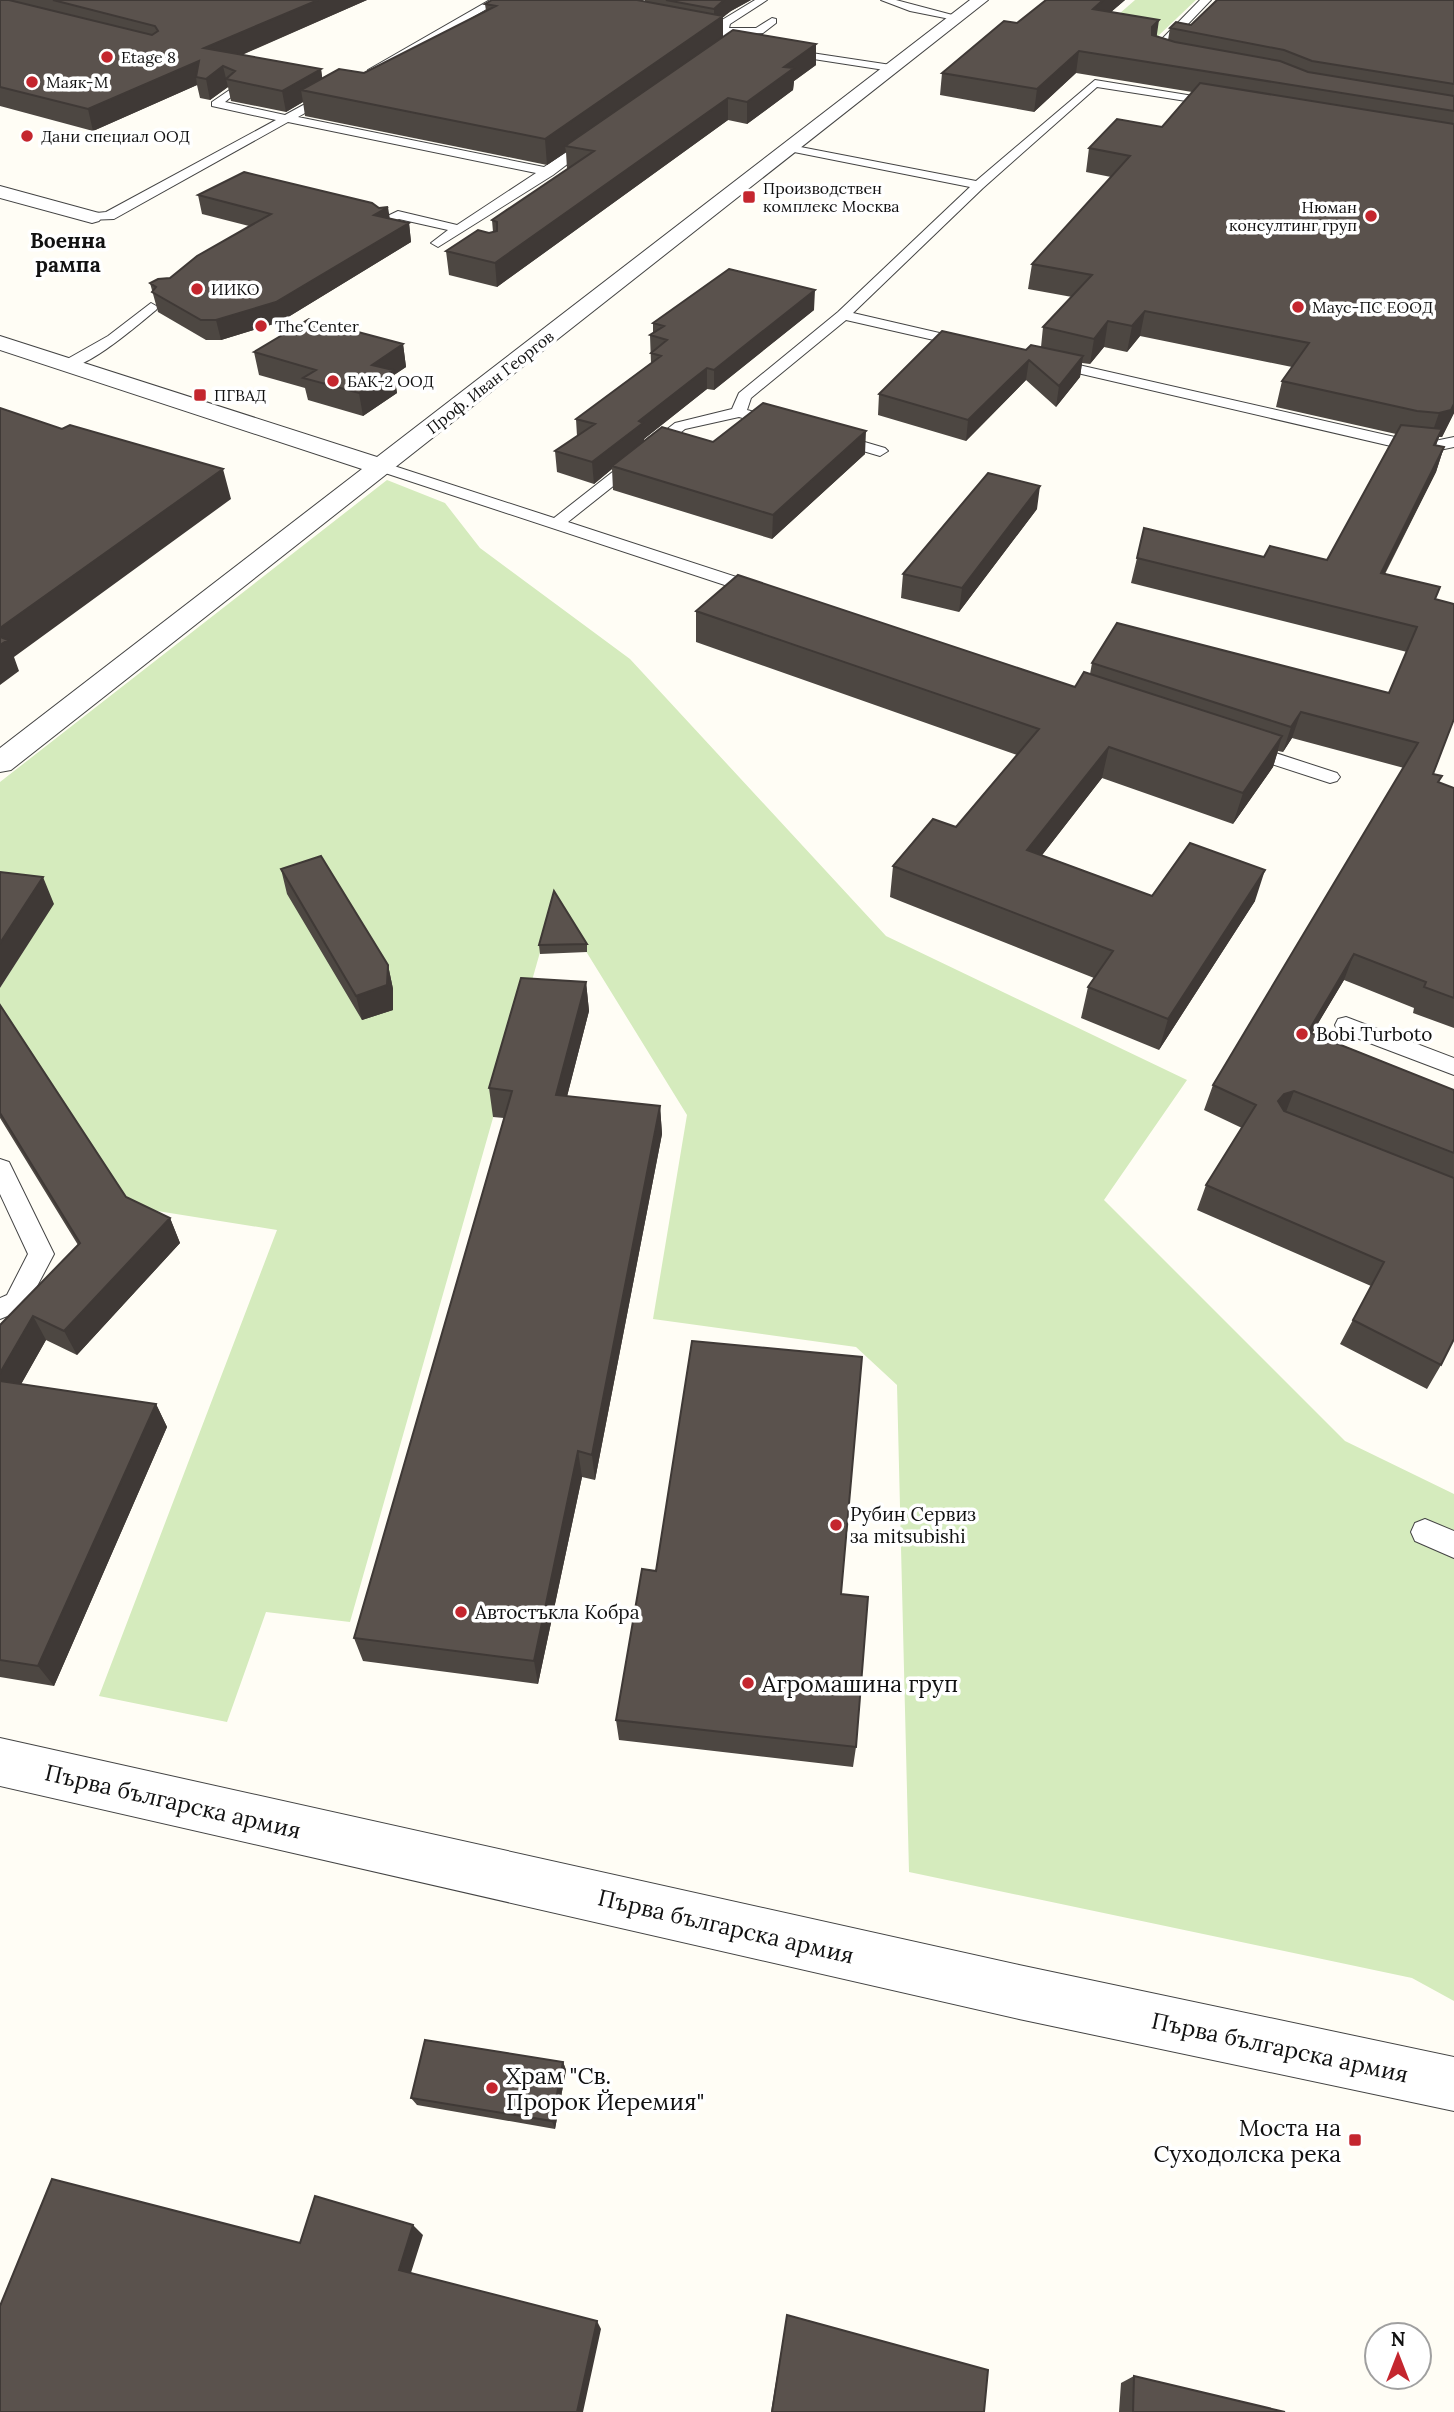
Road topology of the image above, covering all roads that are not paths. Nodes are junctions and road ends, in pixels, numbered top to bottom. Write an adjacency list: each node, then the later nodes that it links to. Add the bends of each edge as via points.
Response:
1 (497, 0): 15 (lane)
2 (762, 0): 9 (lane, via 726,22 723,29)
3 (886, 0): 6 (lane)
4 (980, 0): 6 (street, Проф. Иван Георгов)
5 (1206, 0): 12 (lane, via 1154,53)
6 (955, 17): 14 (street, Проф. Иван Георгов)
7 (772, 21): 9 (lane, via 759,31)
8 (702, 29): 9 (lane)
9 (729, 39): 10 (lane); 13 (lane)
10 (743, 46)
11 (770, 50): 14 (lane)
12 (1163, 56)
13 (707, 60)
14 (891, 68): 21 (street, Проф. Иван Георгов)
15 (357, 79)
16 (346, 86): 19 (lane)
17 (231, 92): 19 (lane, via 216,104)
18 (1233, 106): 23 (lane, via 1095,83)
19 (288, 119): 22 (lane); 25 (lane, via 109,216)
20 (606, 132): 22 (lane)
21 (789, 147): 23 (lane); 38 (street, Проф. Иван Георгов)
22 (549, 172): 26 (lane, via 451,238 398,215)
23 (979, 185): 28 (lane)
24 (0, 191): 25 (street)
25 (92, 217)
26 (383, 221)
27 (151, 307): 32 (lane, via 113,339)
28 (843, 315): 30 (lane); 33 (lane, via 744,396)
29 (0, 343): 32 (street)
30 (978, 346)
31 (1031, 358): 36 (lane, via 1408,445)
32 (68, 365): 38 (street)
33 (739, 412): 34 (lane); 39 (lane, via 680,426)
34 (790, 426)
35 (816, 433): 37 (lane)
36 (1454, 442)
37 (880, 451)
38 (382, 467): 39 (lane); 42 (street, Проф. Иван Георгов)
39 (556, 524): 40 (lane)
40 (779, 597)
41 (1225, 743): 43 (lane)
42 (0, 763)
43 (1330, 777)
44 (1346, 1025): 45 (lane)
45 (1454, 1067)
46 (0, 1168): 47 (lane, via 41,1254 16,1302)
47 (0, 1309)
48 (1425, 1532): 49 (lane)
49 (1454, 1545)
50 (0, 1762): 51 (street, Първа българска армия, via 1019,1992)
51 (1454, 2084)

